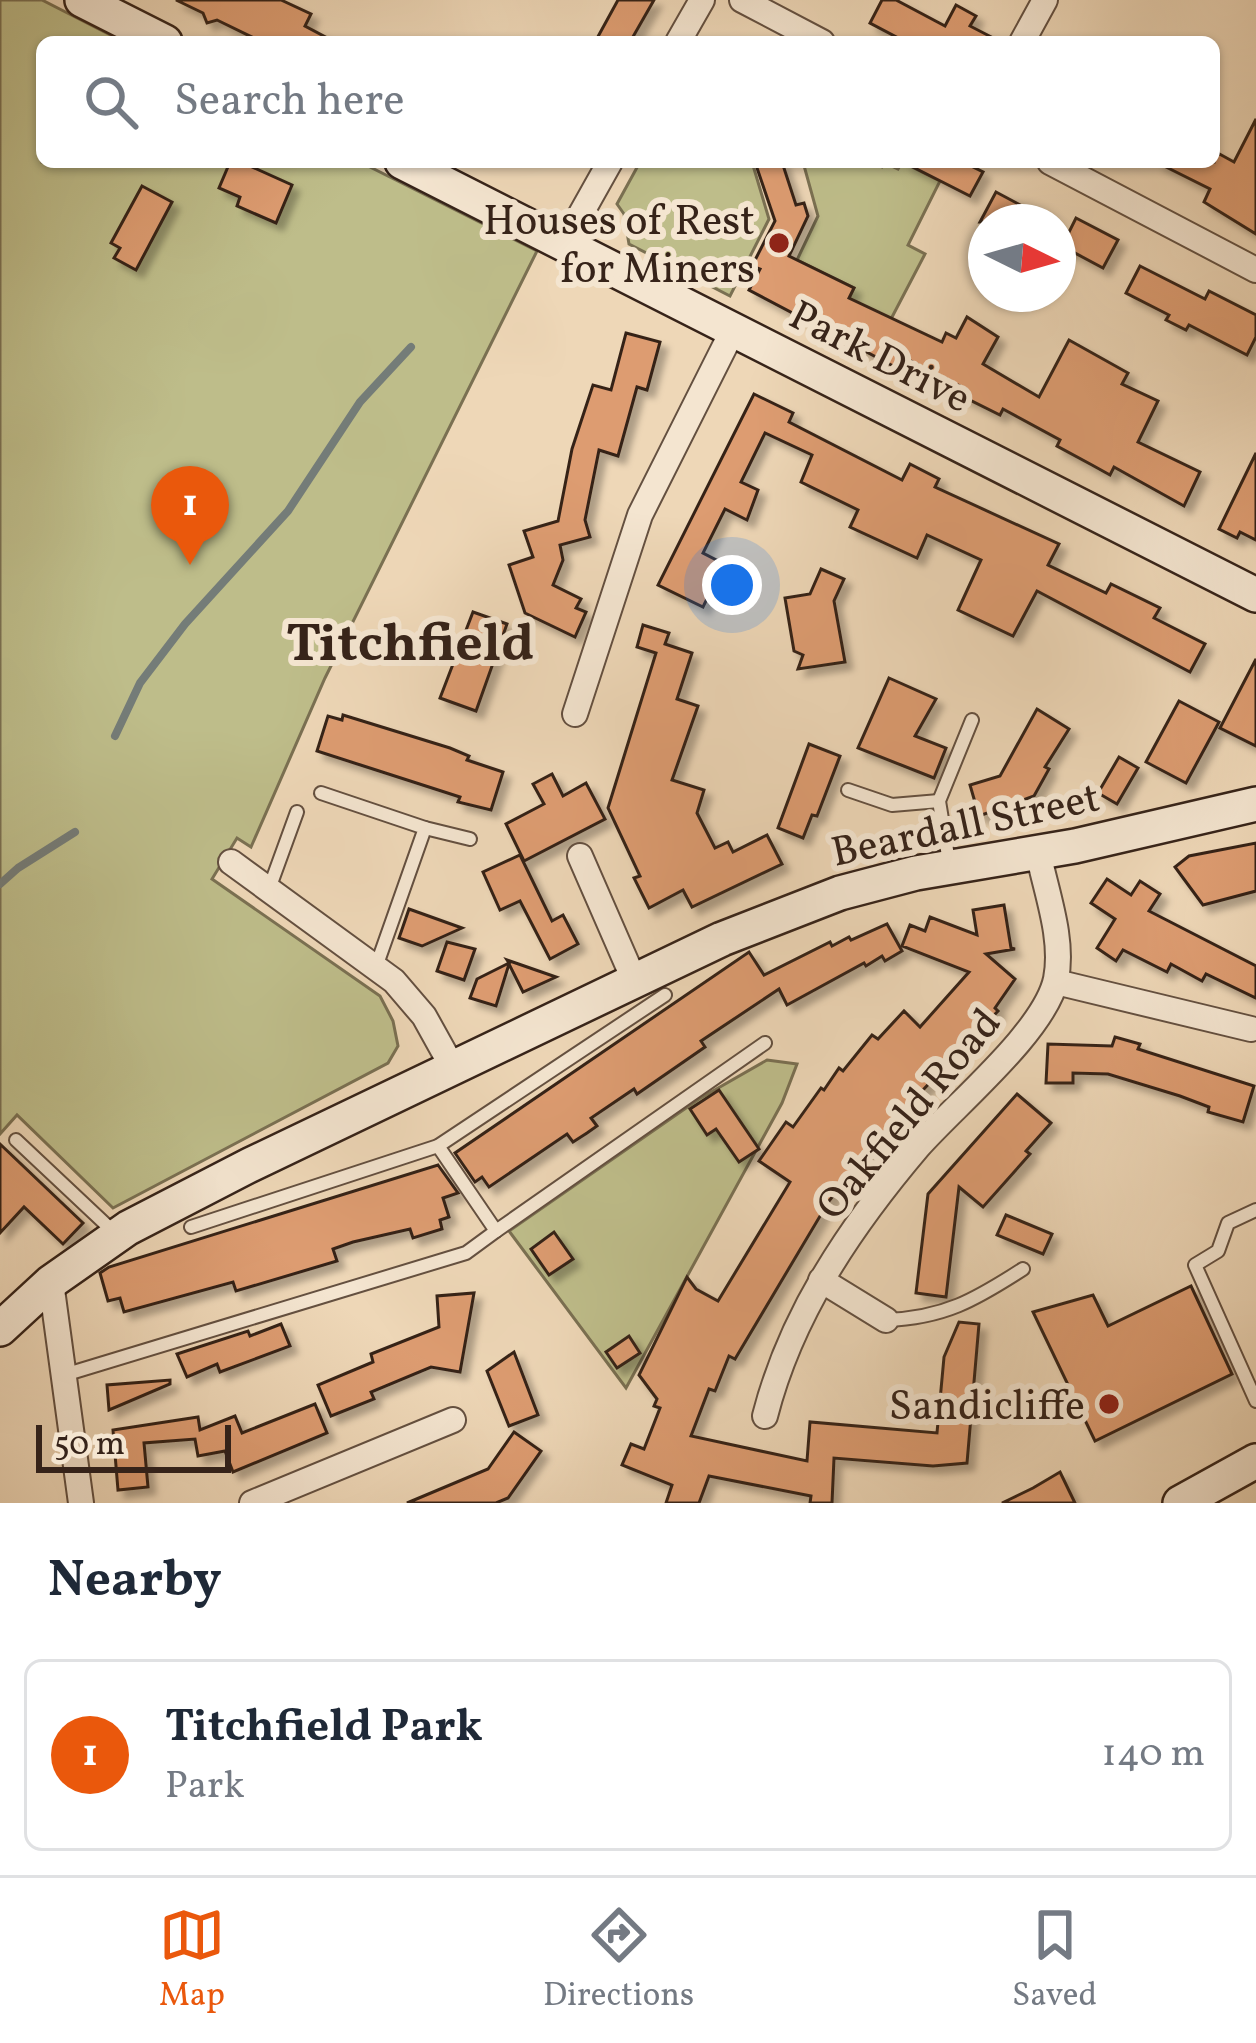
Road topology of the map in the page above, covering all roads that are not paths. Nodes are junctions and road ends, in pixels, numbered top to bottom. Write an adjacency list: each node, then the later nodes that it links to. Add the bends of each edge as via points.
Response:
1 (82, 0): 5 (street)
2 (702, 0): 7 (street)
3 (742, 0): 8 (street)
4 (1045, 0): 9 (street)
5 (128, 10): 6 (street)
6 (158, 36)
7 (681, 36)
8 (811, 36)
9 (1025, 36)
10 (414, 168): 13 (street, Park Drive)
11 (607, 168): 13 (street)
12 (1061, 168): 14 (street)
13 (564, 244): 15 (street, Park Drive)
14 (1256, 270)
15 (733, 330): 16 (street, Park Drive); 17 (street, via 640,515)
16 (1256, 595)
17 (575, 714)
18 (972, 720): 21 (lane)
19 (848, 790): 21 (lane, via 892,805)
20 (321, 794): 24 (lane)
21 (939, 801): 29 (lane)
22 (1256, 804): 26 (street, Beardall Street)
23 (297, 812): 30 (lane)
24 (425, 828): 25 (lane); 31 (lane)
25 (470, 839)
26 (1037, 852): 29 (street, Beardall Street); 32 (street, via 1058,958)
27 (580, 856): 33 (street)
28 (231, 862): 30 (street)
29 (950, 867): 33 (street, Beardall Street, via 840,893 722,939)
30 (269, 890): 31 (street)
31 (376, 968): 38 (street, via 424,1016)
32 (1055, 982): 35 (street); 47 (street, Oakfield Road, via 1044,1012 919,1147)
33 (650, 988): 34 (street, Beardall Street); 37 (lane, Beardall Street)
34 (569, 1014): 37 (lane); 38 (street, Beardall Street)
35 (1250, 1029)
36 (765, 1043): 44 (lane)
37 (587, 1046): 40 (lane, Beardall Street)
38 (454, 1070): 41 (street, Beardall Street)
39 (16, 1140): 45 (lane)
40 (438, 1146): 41 (lane, Beardall Street); 44 (lane)
41 (250, 1187): 43 (lane, Beardall Street); 45 (street, Beardall Street)
42 (1256, 1210): 52 (lane, via 1228,1223 1218,1250 1195,1265)
43 (191, 1227)
44 (496, 1231): 51 (lane, via 466,1253)
45 (117, 1235): 48 (street, Beardall Street)
46 (1022, 1269): 49 (lane, via 974,1301 925,1318)
47 (821, 1280): 49 (street); 53 (street, Oakfield Road)
48 (51, 1282): 50 (street, Beardall Street); 51 (street)
49 (886, 1320)
50 (0, 1329)
51 (64, 1375): 56 (street)
52 (1256, 1401)
53 (765, 1416)
54 (453, 1420): 57 (street)
55 (1256, 1461): 58 (street)
56 (81, 1503)
57 (252, 1503)
58 (1180, 1503)

